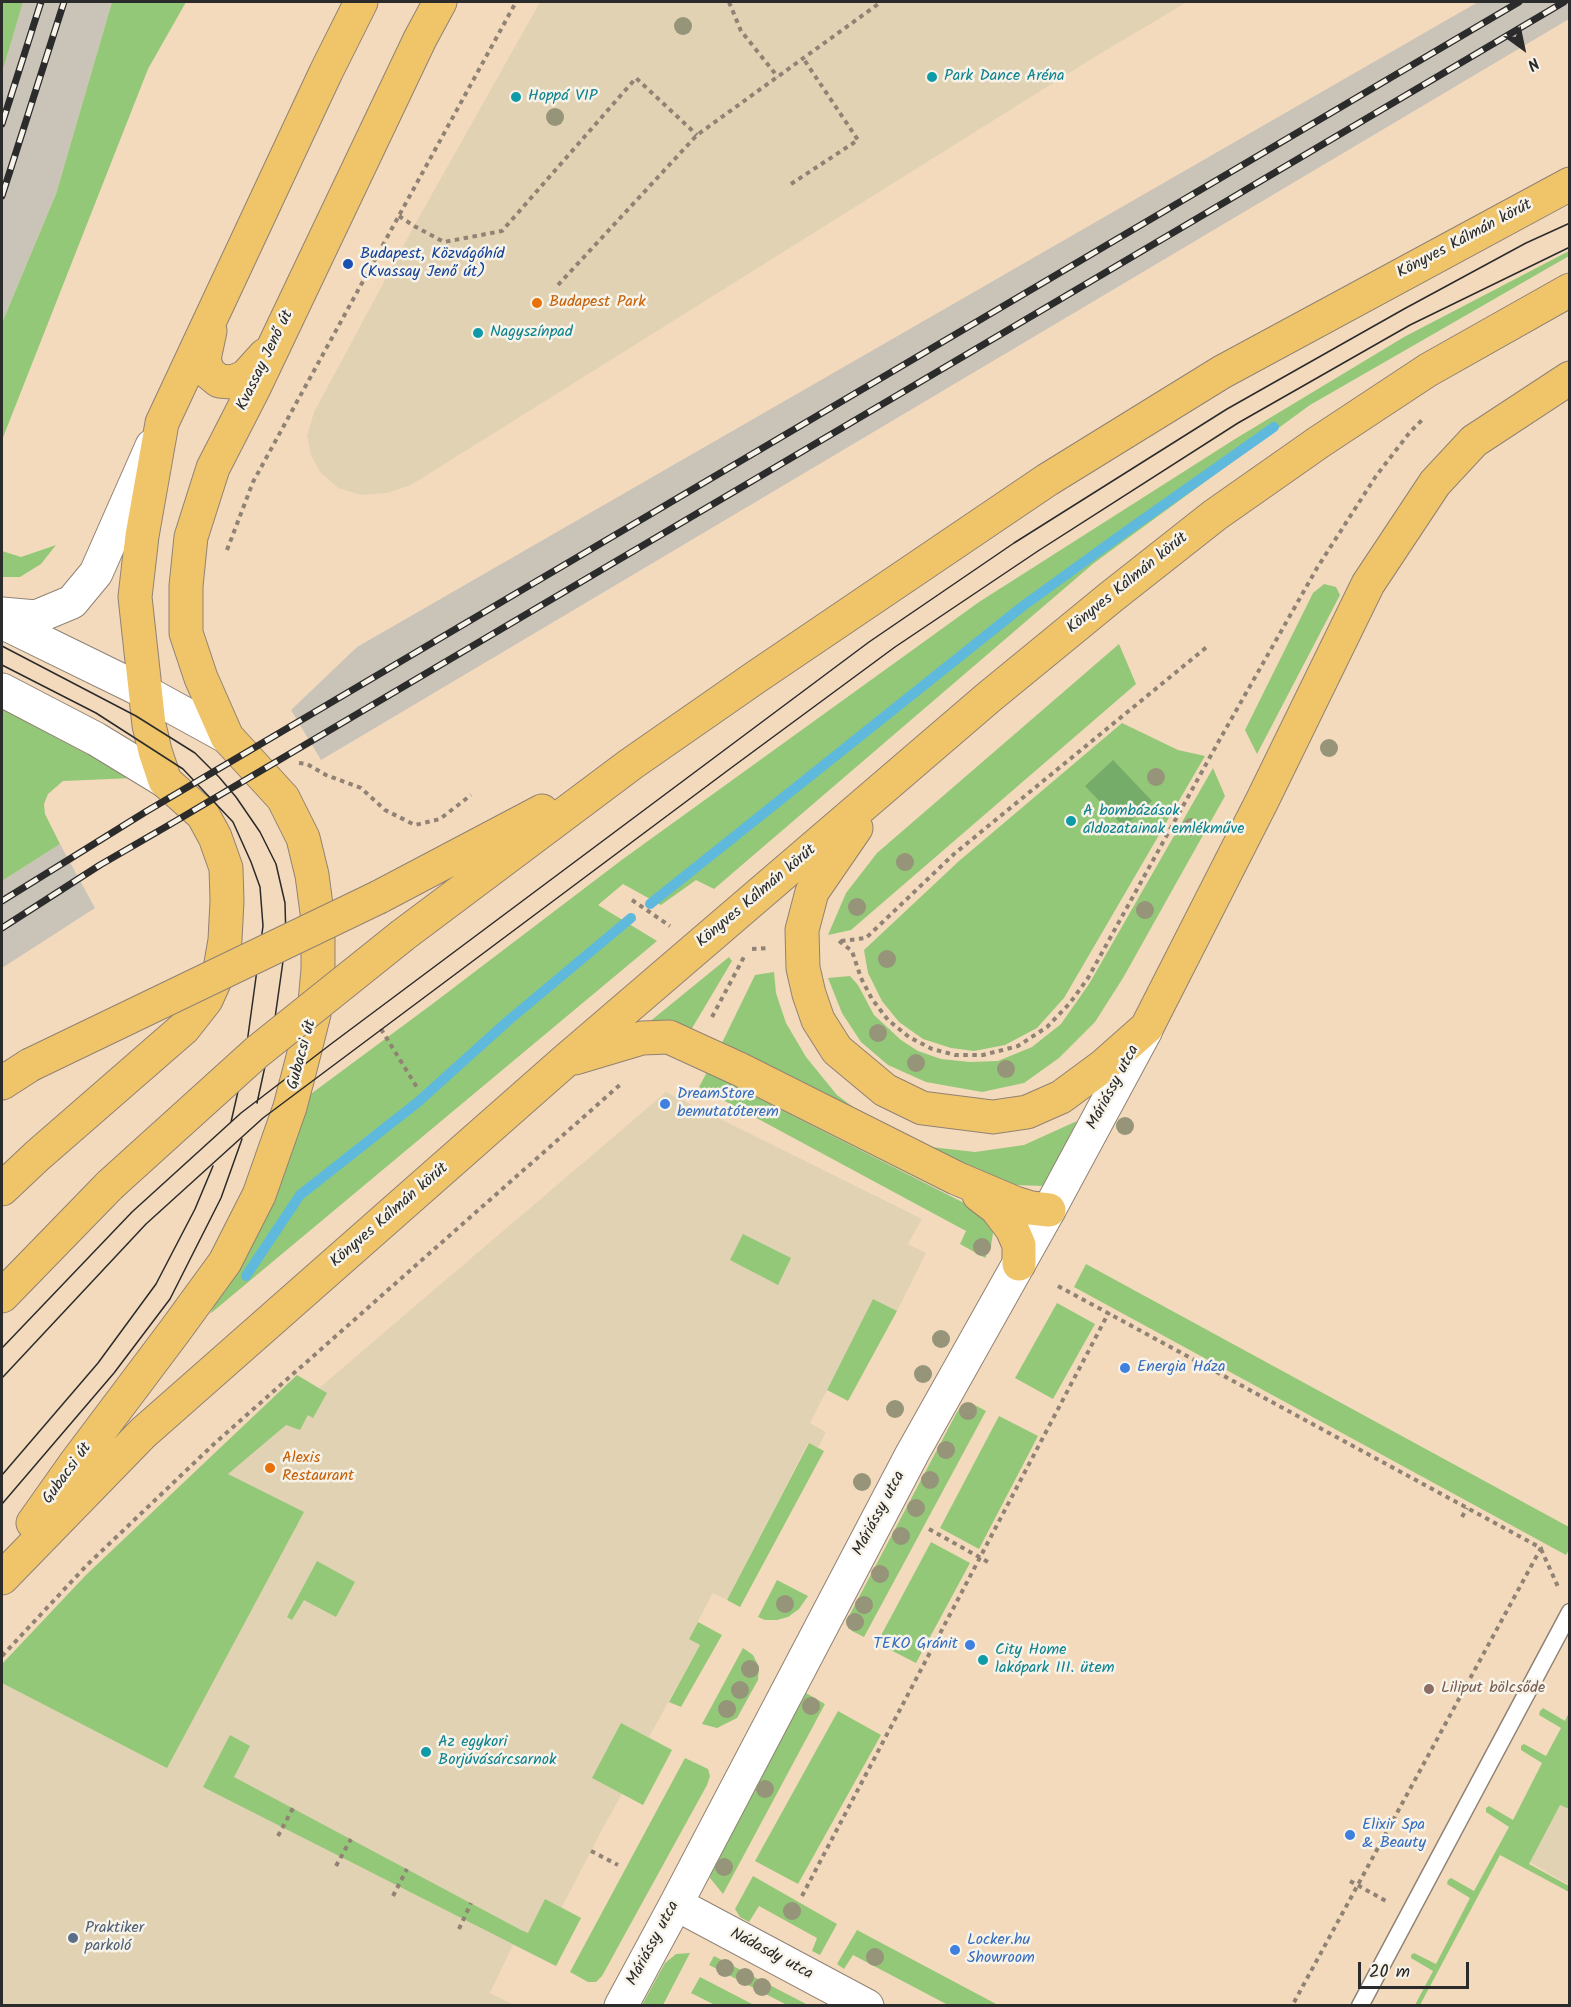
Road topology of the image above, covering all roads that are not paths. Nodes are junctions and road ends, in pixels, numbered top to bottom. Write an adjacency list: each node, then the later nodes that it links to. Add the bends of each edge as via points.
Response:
1 (361, 2): 5 (main road)
2 (440, 2): 6 (main road, Kvassay Jenő út)
3 (1569, 184): 14 (main road, Könyves Kálmán körút, via 1213,378 1047,480)
4 (1569, 290): 16 (main road, Könyves Kálmán körút, via 1428,370 1215,514)
5 (217, 306): 6 (main road, via 204,359 208,372 219,381 232,382 244,377); 8 (main road)
6 (276, 342): 13 (main road, Kvassay Jenő út, via 213,468 190,537 186,633)
7 (1569, 378): 17 (main road, via 1474,441 1435,483 1368,584)
8 (162, 423): 9 (street, via 96,573 72,602 36,617); 12 (main road, via 135,597)
9 (2, 614)
10 (2, 622): 12 (street, Gubacsi út)
11 (2, 690): 15 (street, via 96,739)
12 (145, 692): 13 (street, Gubacsi út); 15 (main road, via 155,751)
13 (227, 737): 25 (main road, Gubacsi út, via 283,798 303,837 310,866 318,920 318,969 314,1014 290,1107 259,1195 225,1262)
14 (632, 764): 19 (main road, bridge, via 379,897 30,1065); 24 (main road, Könyves Kálmán körút, bridge, via 403,935 257,1052 110,1185)
15 (165, 781): 21 (main road, via 203,815 226,868 225,940 220,969 206,1000 184,1028)
16 (889, 783): 17 (main road, via 812,892 802,930 803,968 818,1020 837,1050 885,1090 922,1108 993,1117 1027,1112 1061,1097); 18 (main road, Könyves Kálmán körút)
17 (1147, 1027): 22 (street, Máriássy utca)
18 (565, 1061): 20 (main road, via 642,1038 669,1037); 26 (main road, Könyves Kálmán körút, via 143,1433)
19 (2, 1083)
20 (956, 1178): 22 (main road, via 1015,1203); 23 (main road, via 1005,1218 1018,1245)
21 (2, 1189)
22 (1049, 1209): 23 (street, Máriássy utca)
23 (1018, 1264): 28 (street, Máriássy utca, via 912,1454)
24 (2, 1296)
25 (2, 1569)
26 (2, 1578)
27 (1569, 1613): 31 (lane)
28 (676, 1904): 29 (street, Máriássy utca); 30 (street, Nádasdy utca)
29 (621, 2006)
30 (867, 2006)
31 (1360, 2006)

